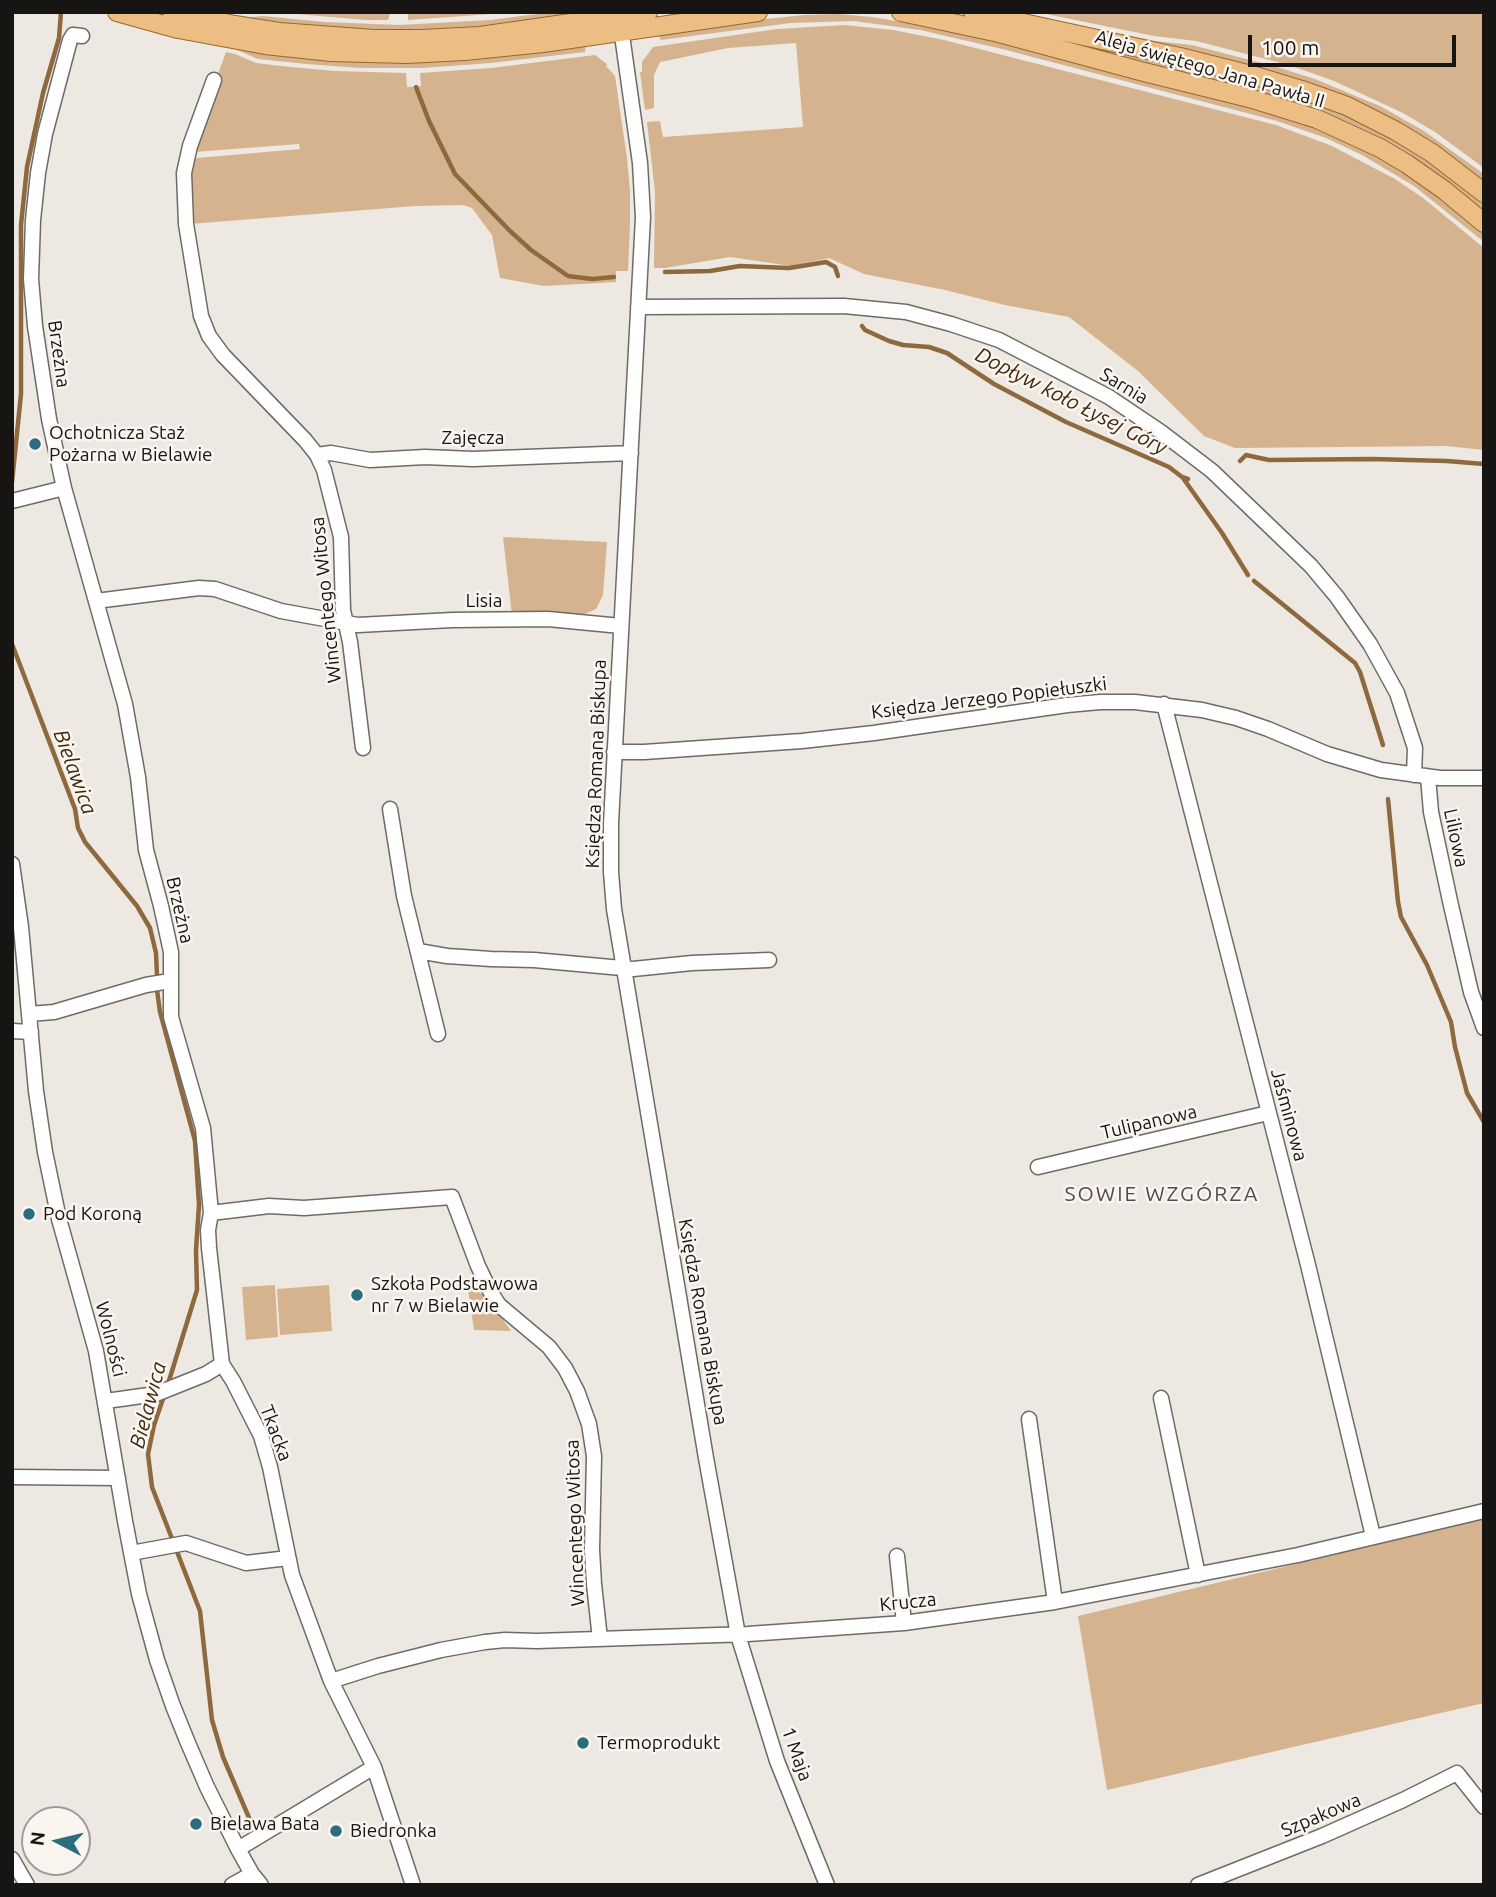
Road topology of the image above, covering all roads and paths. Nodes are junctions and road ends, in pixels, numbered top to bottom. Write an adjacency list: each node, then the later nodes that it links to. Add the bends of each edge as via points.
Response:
1 (117, 12): 7 (main road, via 224,38 355,53 464,51)
2 (172, 12): 7 (main road, via 279,32 374,39 481,36)
3 (648, 12): 7 (main road)
4 (758, 12): 7 (main road)
5 (901, 12): 11 (main road, Aleja świętego Jana Pawła II, via 999,33 1306,115 1407,164)
6 (973, 12): 10 (main road, Aleja świętego Jana Pawła II, via 1203,62 1312,93 1396,131)
7 (620, 21): 12 (street, Księdza Romana Biskupa, via 642,187)
8 (82, 36): 15 (street, Brzeżna, via 73,35 70,40 45,134 32,248 37,345)
9 (214, 80): 14 (street, Wincentego Witosa, via 184,173 186,224 201,316 225,358)
10 (1484, 193)
11 (1484, 223)
12 (638, 307): 13 (street, Księdza Romana Biskupa); 23 (street, Sarnia, via 844,306 906,312 999,340 1109,397 1212,471 1337,597 1370,643 1396,693)
13 (631, 453): 14 (street, Zajęcza, via 370,460); 19 (street, Księdza Romana Biskupa)
14 (317, 455): 18 (street, Wincentego Witosa, via 341,537)
15 (64, 488): 16 (street); 17 (street, Brzeżna)
16 (15, 500)
17 (96, 601): 18 (street, via 215,589 275,609); 30 (street, Brzeżna, via 125,704 146,850 170,952)
18 (346, 623): 19 (street, Lisia, via 548,619); 21 (street, Wincentego Witosa)
19 (621, 626): 22 (street, Księdza Romana Biskupa)
20 (1164, 705): 22 (street, Księdza Jerzego Popiełuszki, via 1090,702 836,737); 23 (street, Księdza Jerzego Popiełuszki, via 1236,718 1347,761); 36 (street, Jaśminowa)
21 (363, 748)
22 (614, 752): 29 (street, Księdza Romana Biskupa, via 611,872)
23 (1421, 776): 24 (street, Księdza Jerzego Popiełuszki); 32 (street, Liliowa, via 1471,992)
24 (1484, 778)
25 (390, 809): 27 (street)
26 (12, 864): 31 (street, Wolności)
27 (418, 951): 29 (street); 35 (street)
28 (769, 960): 29 (street)
29 (623, 968): 53 (street, Księdza Romana Biskupa)
30 (170, 981): 31 (street, via 54,1012); 38 (street, Tkacka, via 171,1017 203,1128)
31 (29, 1014): 34 (street, Wolności)
32 (1484, 1028)
33 (12, 1031): 34 (street)
34 (30, 1032): 41 (street, Wolności, via 53,1196)
35 (438, 1034)
36 (1268, 1113): 37 (street, Tulipanowa); 46 (street, Jaśminowa)
37 (1038, 1167)
38 (211, 1213): 39 (street, Tkacka, via 208,1239); 54 (street, Wincentego Witosa, via 452,1197 490,1291 565,1368 589,1424)
39 (222, 1364): 41 (street, via 156,1394); 49 (street, Tkacka, via 261,1436)
40 (1161, 1398): 50 (street)
41 (106, 1401): 44 (street, Wolności)
42 (1029, 1419): 51 (street)
43 (12, 1478): 44 (street)
44 (118, 1478): 47 (street, Wolności)
45 (1484, 1511): 46 (street, Krucza)
46 (1373, 1536): 50 (street, Krucza)
47 (131, 1553): 49 (street, via 186,1543 246,1563); 58 (street, Wolności, via 173,1706)
48 (897, 1556): 52 (street)
49 (288, 1558): 55 (street, Tkacka)
50 (1198, 1575): 51 (street, Krucza)
51 (1055, 1602): 52 (street, Krucza)
52 (904, 1623): 53 (street, Krucza)
53 (738, 1635): 54 (street, Krucza); 64 (street, 1 Maja, via 777,1761)
54 (600, 1639): 55 (street, Krucza, via 485,1642 378,1665)
55 (331, 1681): 56 (street, Tkacka)
56 (374, 1767): 58 (street); 63 (street, Tkacka)
57 (1484, 1807): 65 (street, Szpakowa, via 1457,1773 1322,1836)
58 (238, 1849): 60 (street, Wolności)
59 (12, 1859): 61 (street)
60 (256, 1879): 62 (street)
61 (27, 1885)
62 (232, 1885)
63 (413, 1885)
64 (827, 1885)
65 (1198, 1885)

